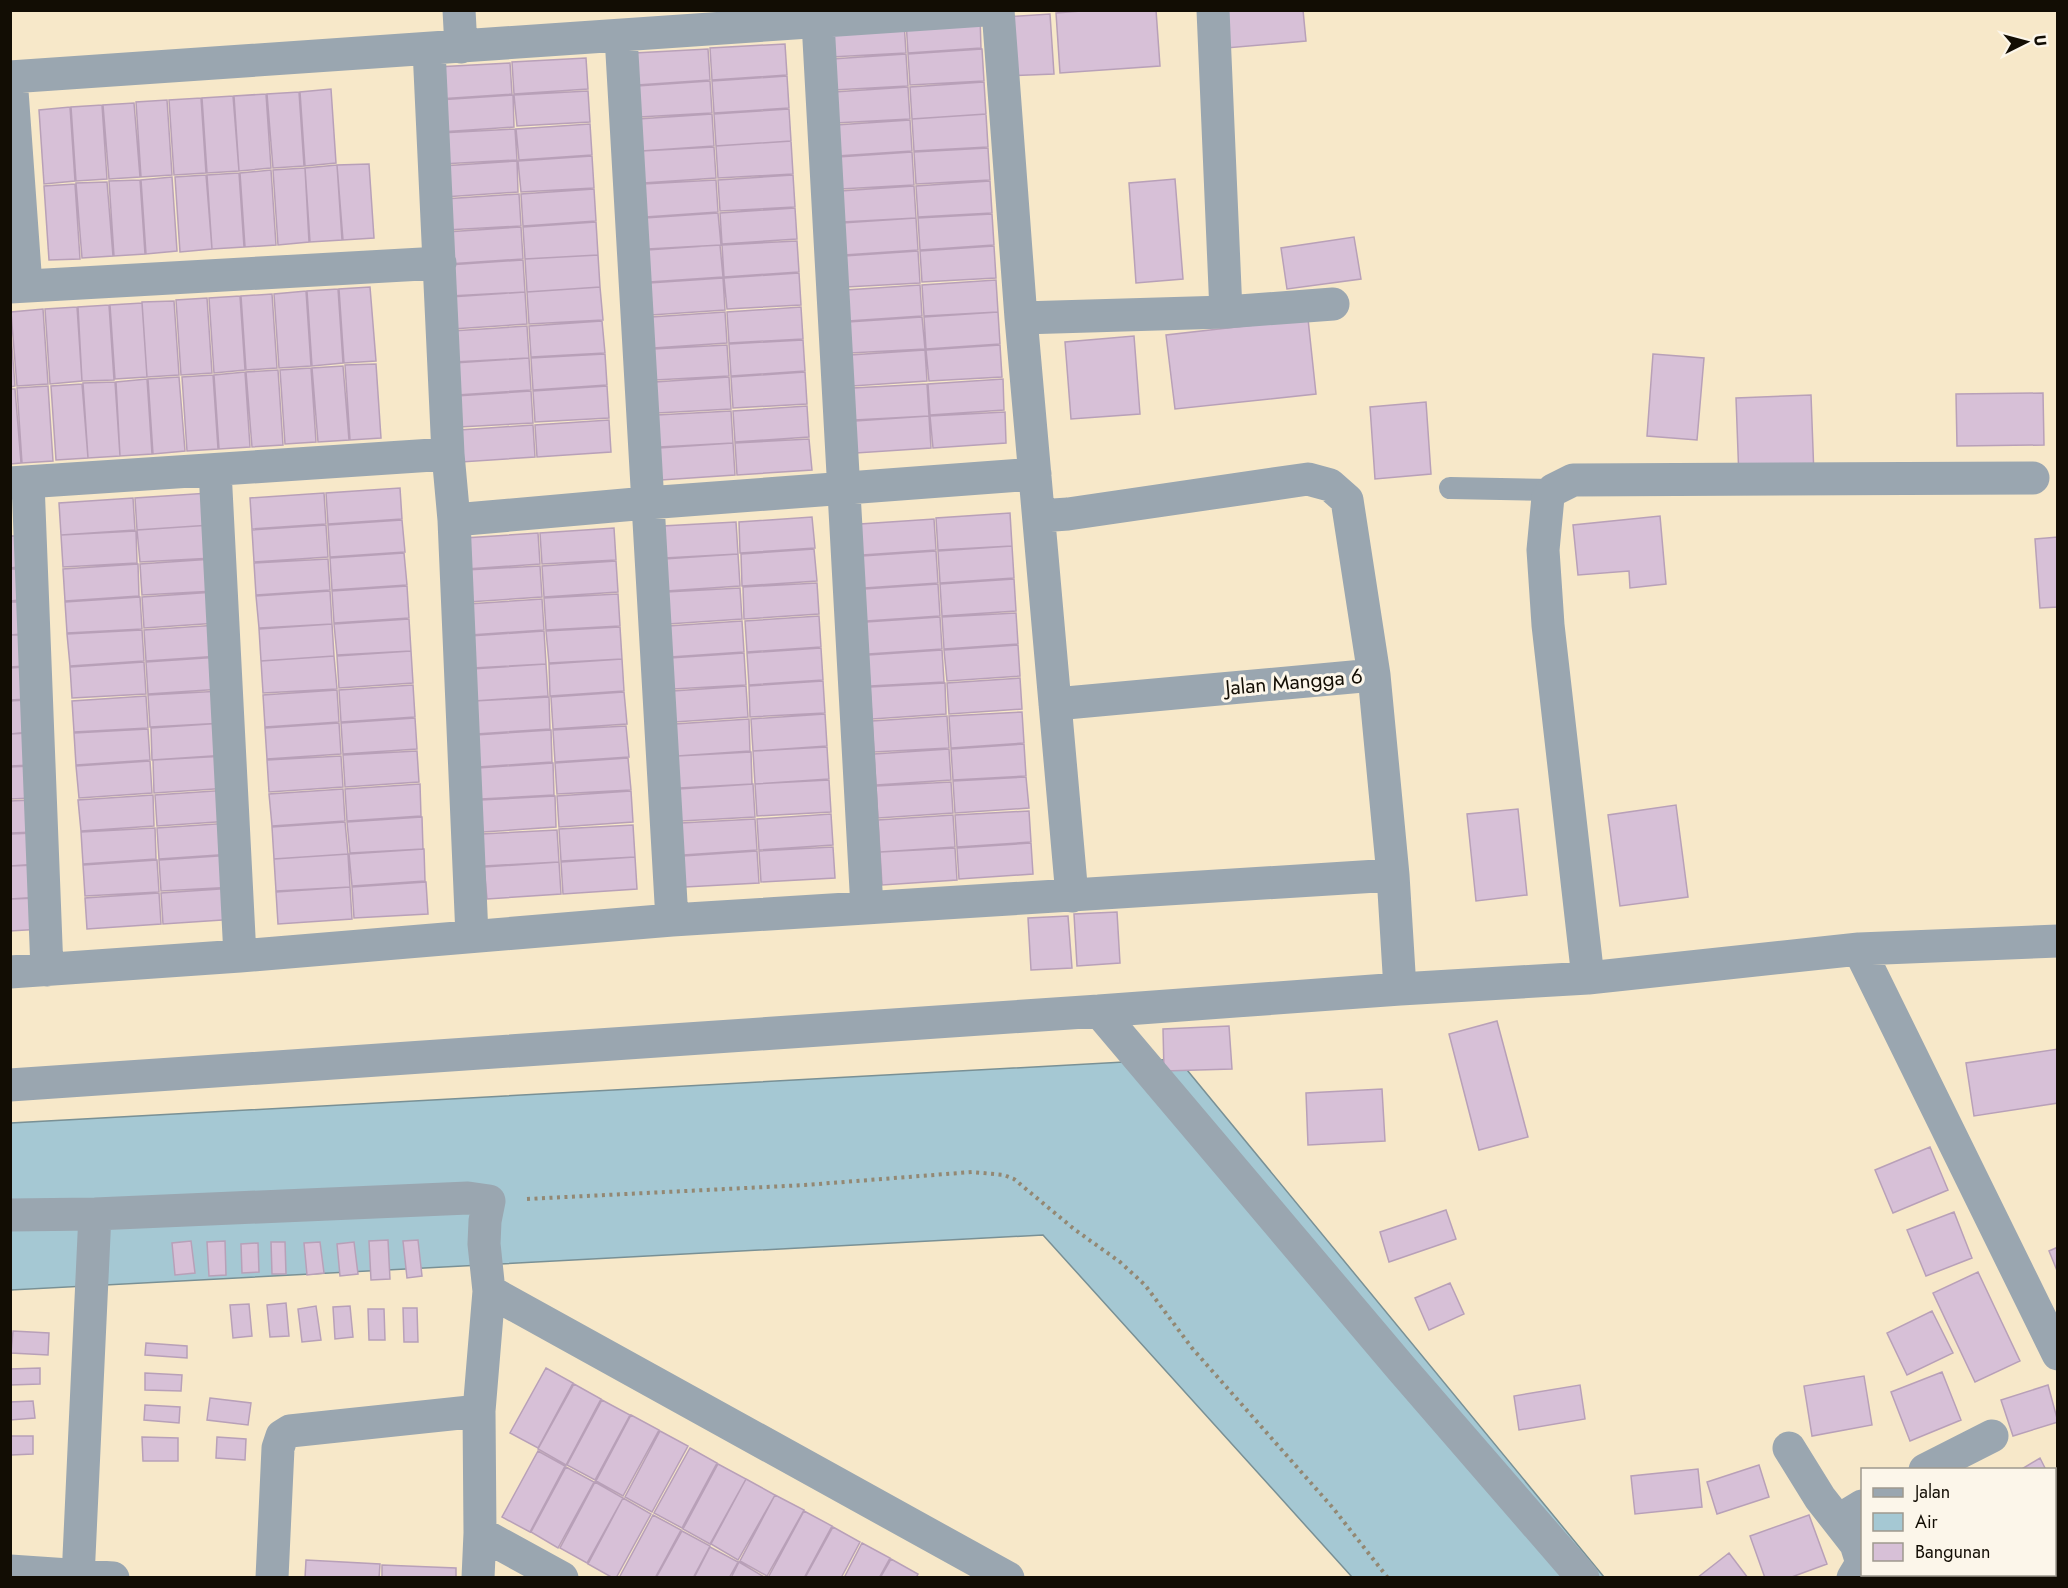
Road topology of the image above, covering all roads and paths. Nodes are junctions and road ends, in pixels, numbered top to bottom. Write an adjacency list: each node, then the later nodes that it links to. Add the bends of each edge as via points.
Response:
1 (459, 10): 8 (street)
2 (985, 10): 5 (street)
3 (998, 10): 15 (street)
4 (1213, 10): 14 (street)
5 (902, 13): 6 (street)
6 (818, 22): 7 (street); 22 (street)
7 (621, 36): 8 (street); 24 (street)
8 (461, 47): 9 (street)
9 (429, 49): 10 (street); 11 (street)
10 (11, 77): 12 (street)
11 (440, 262): 12 (street); 16 (street)
12 (18, 286)
13 (1333, 304): 14 (street)
14 (1226, 312): 15 (street)
15 (1021, 318): 18 (street)
16 (448, 454): 17 (street); 26 (street)
17 (215, 470): 20 (street); 36 (street)
18 (1035, 474): 22 (street); 25 (street)
19 (2033, 478): 23 (street, via 1573,480)
20 (19, 483): 37 (street)
21 (1450, 488): 23 (lane)
22 (843, 489): 24 (street); 31 (street)
23 (1553, 490): 39 (street, via 1545,518 1544,572)
24 (647, 503): 26 (street); 32 (street)
25 (1039, 516): 27 (street, via 1308,479 1330,485 1347,500); 28 (street)
26 (454, 520): 33 (street)
27 (1374, 675): 28 (street, Jalan Mangga 6); 29 (street, Jalan Mangga 6)
28 (1055, 704): 30 (street)
29 (1393, 875): 30 (street); 40 (street, Jalan Mangga 6)
30 (1072, 896): 31 (street)
31 (867, 908): 32 (street)
32 (672, 920): 33 (street)
33 (472, 936): 36 (street)
34 (2058, 942): 35 (street)
35 (1859, 949): 39 (street); 47 (street)
36 (240, 956): 37 (street)
37 (46, 970): 38 (street)
38 (10, 972)
39 (1588, 978): 40 (street)
40 (1400, 989): 41 (street)
41 (1099, 1011): 42 (street); 62 (street)
42 (10, 1085)
43 (489, 1201): 44 (street, via 468,1198); 46 (street, via 484,1245); 61 (path, via 972,1172 1014,1179 1144,1285 1192,1348 1333,1508)
44 (95, 1214): 45 (street); 55 (street)
45 (10, 1215)
46 (489, 1291): 48 (street); 60 (street)
47 (2058, 1354)
48 (479, 1411): 53 (street); 57 (street, via 290,1431 282,1436 278,1448)
49 (1992, 1436): 51 (street)
50 (1789, 1448): 52 (street, via 1805,1476)
51 (1929, 1468)
52 (1851, 1513): 63 (street, via 1861,1555 1861,1567)
53 (480, 1533): 58 (street); 59 (street)
54 (10, 1571): 55 (street)
55 (78, 1576): 56 (street)
56 (113, 1578)
57 (272, 1578)
58 (478, 1578)
59 (562, 1578)
60 (1008, 1578)
61 (1388, 1578)
62 (1583, 1578)
63 (1853, 1578)

